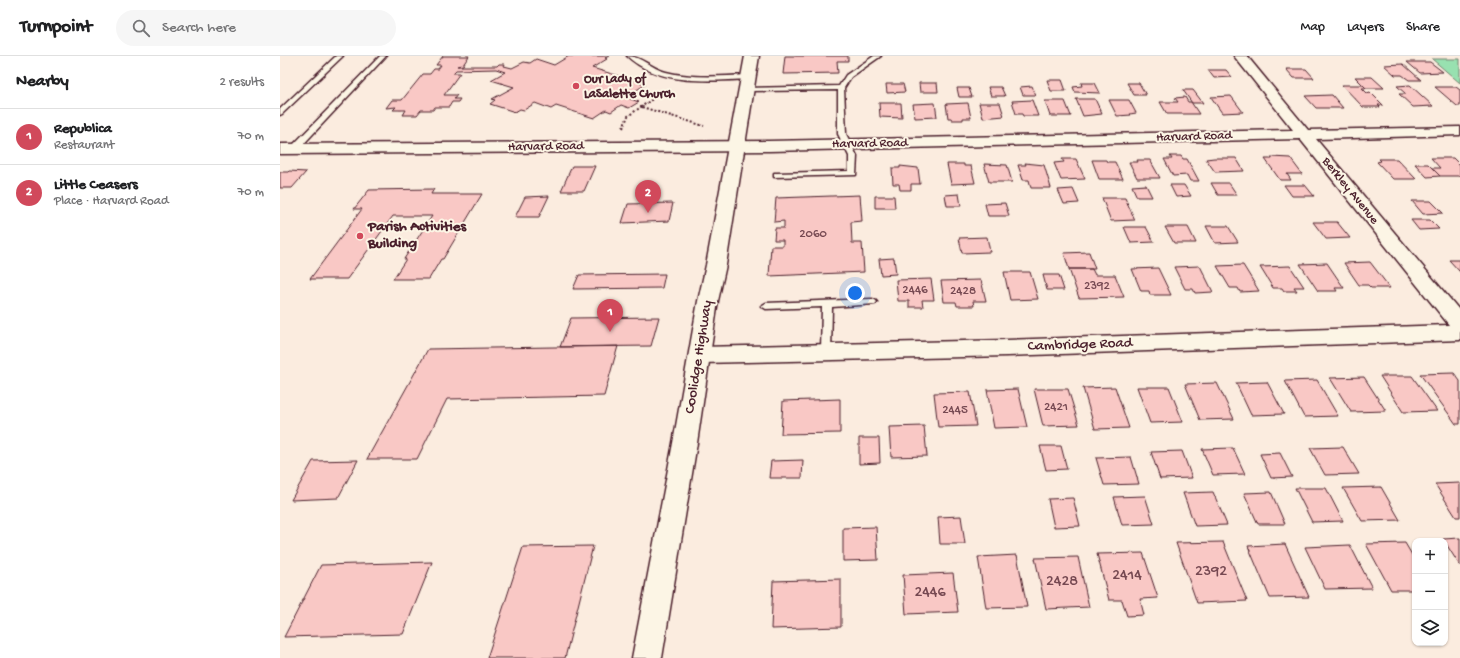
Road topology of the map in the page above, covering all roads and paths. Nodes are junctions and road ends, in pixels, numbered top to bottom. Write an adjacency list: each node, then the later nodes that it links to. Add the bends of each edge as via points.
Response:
1 (340, 56): 11 (lane)
2 (383, 56): 18 (lane)
3 (630, 56): 7 (lane, via 656,71)
4 (752, 56): 8 (main road, Coolidge Highway)
5 (878, 56): 9 (lane, via 848,76)
6 (1240, 56): 15 (street, Berkley Avenue)
7 (684, 76): 8 (lane); 10 (path)
8 (748, 83): 9 (lane); 17 (main road, Coolidge Highway)
9 (841, 88): 16 (lane, via 842,134)
10 (641, 107): 12 (path); 13 (path, via 628,116)
11 (280, 113)
12 (705, 127)
13 (622, 130)
14 (1460, 131): 15 (street, Harvard Road)
15 (1303, 134): 16 (street, Harvard Road); 23 (street, Berkley Avenue)
16 (847, 145): 17 (street, Harvard Road); 19 (lane, via 853,156 853,173)
17 (736, 146): 18 (street, Harvard Road); 26 (main road, Coolidge Highway)
18 (287, 149)
19 (777, 175)
20 (872, 302): 21 (lane)
21 (827, 304): 22 (lane); 25 (lane)
22 (766, 306)
23 (1460, 326)
24 (1460, 332): 25 (street, Cambridge Road)
25 (826, 352): 26 (street, Cambridge Road)
26 (700, 355): 27 (main road, Coolidge Highway)
27 (647, 658)

